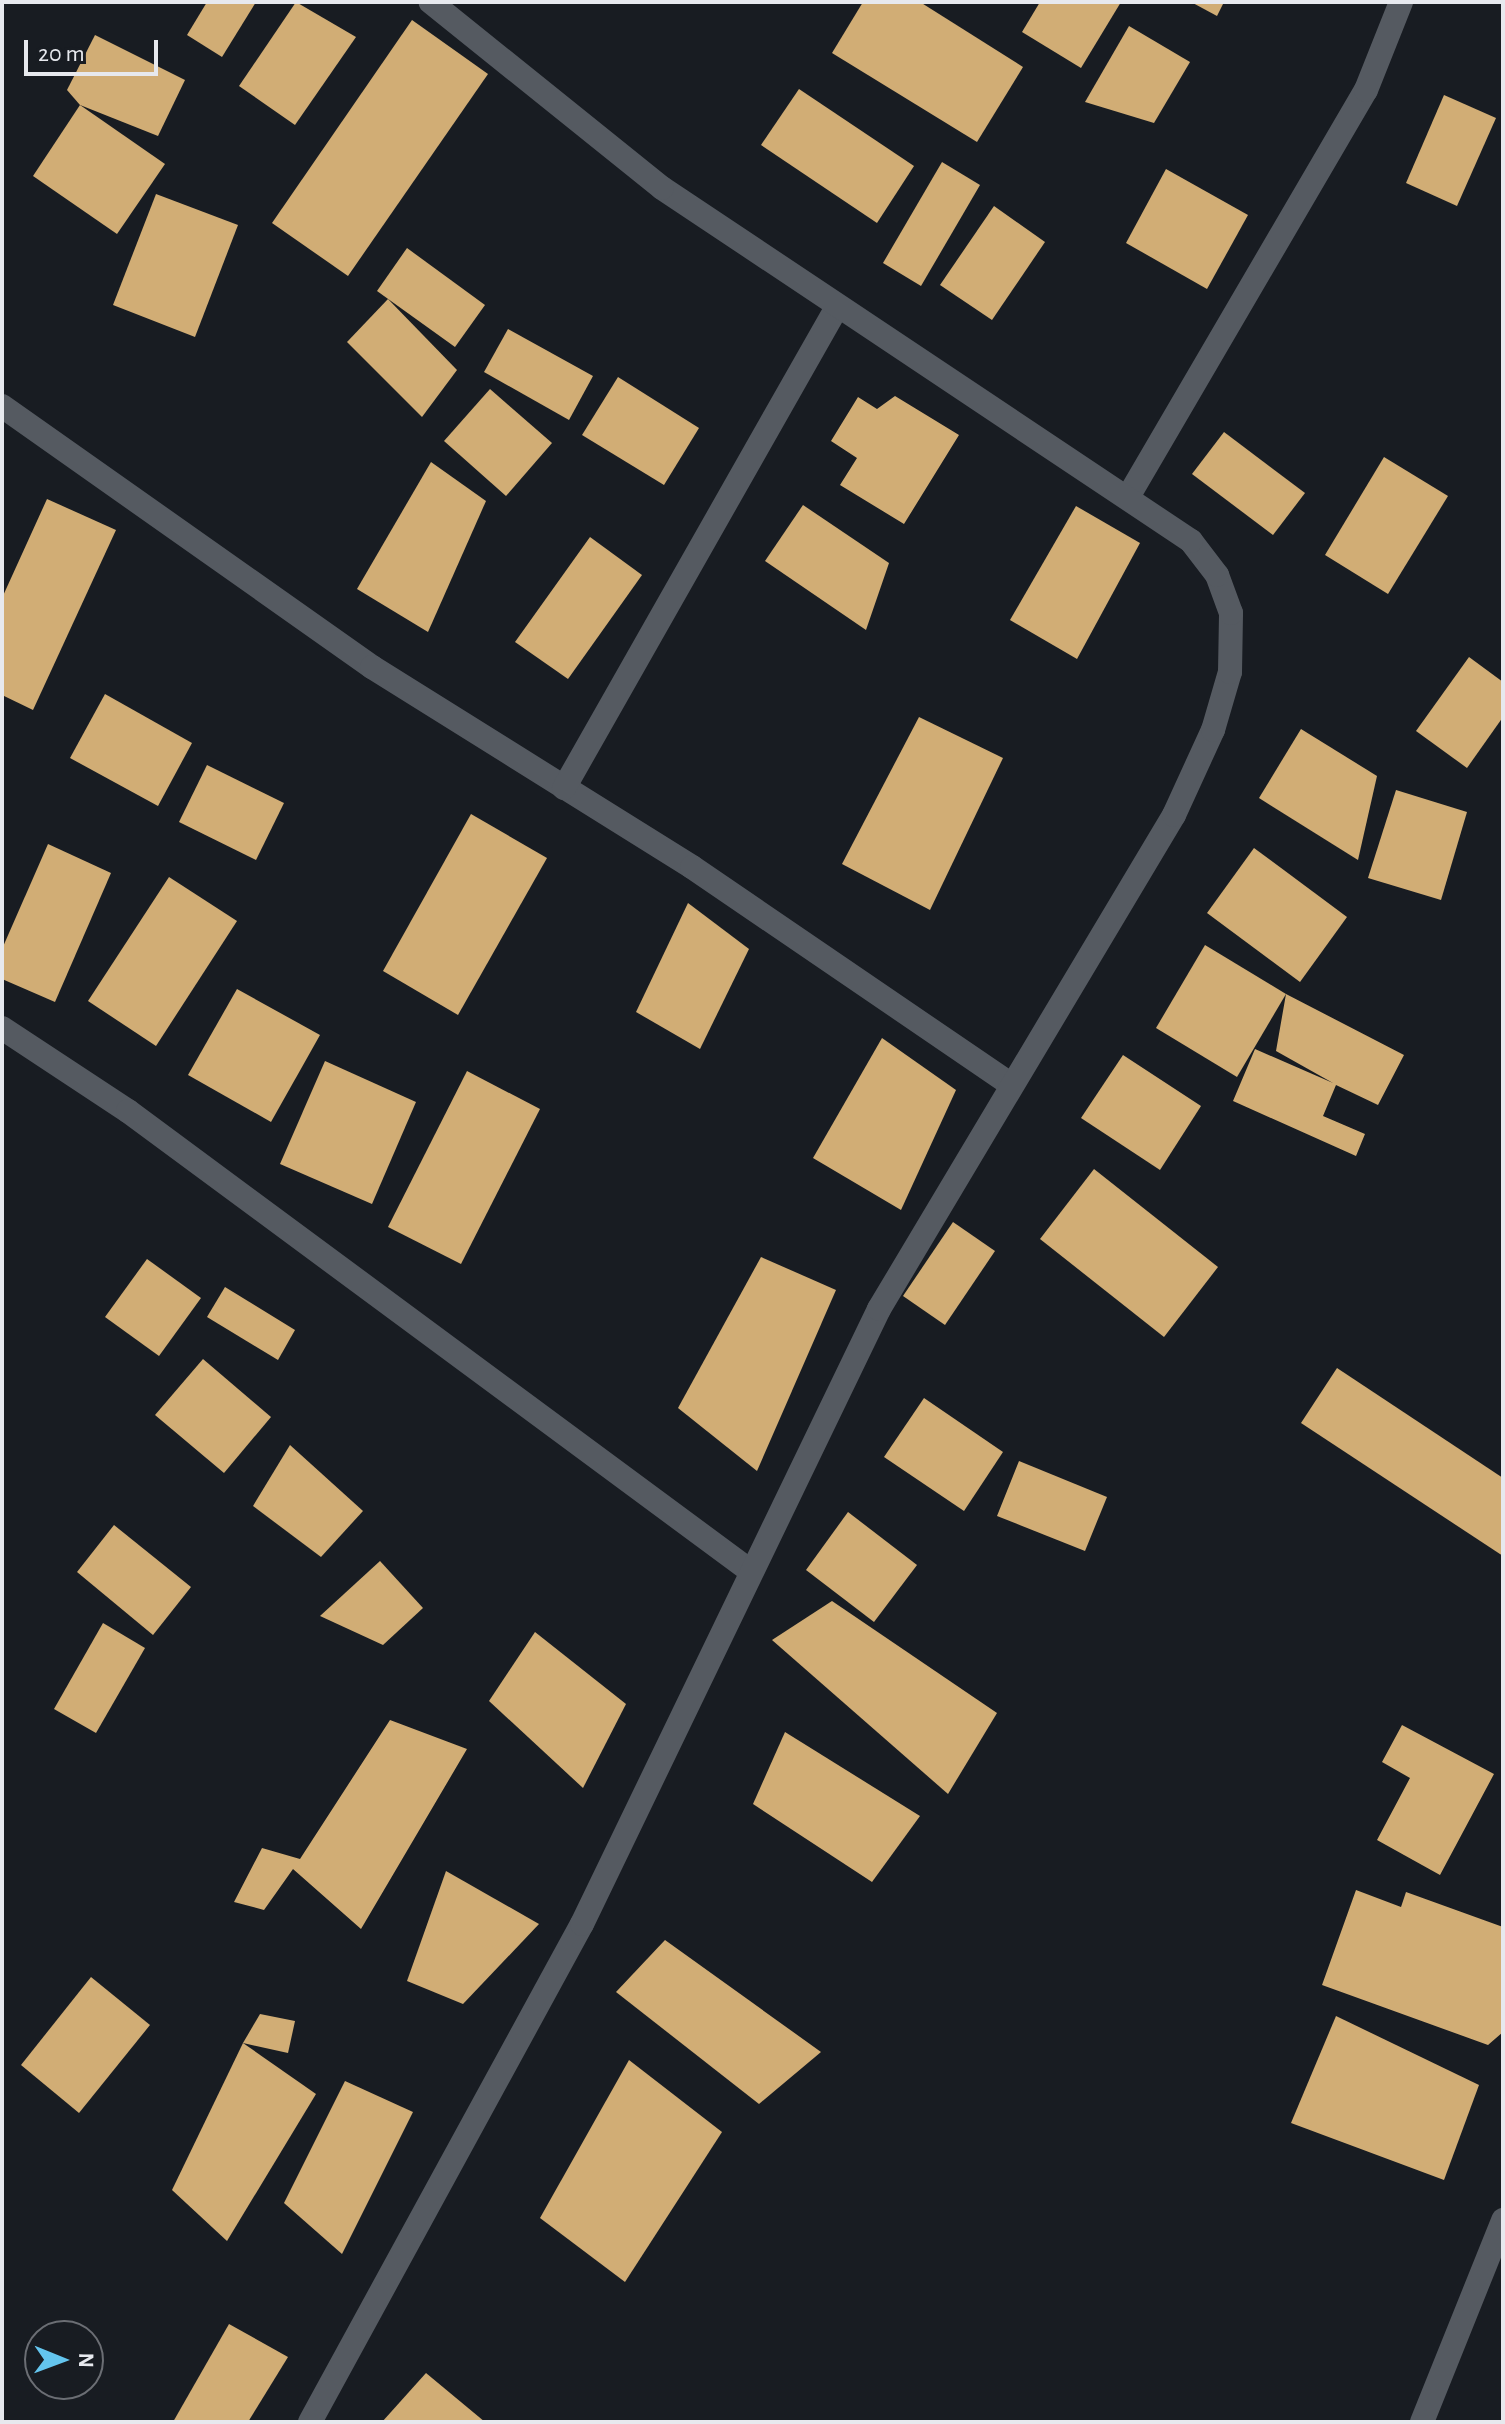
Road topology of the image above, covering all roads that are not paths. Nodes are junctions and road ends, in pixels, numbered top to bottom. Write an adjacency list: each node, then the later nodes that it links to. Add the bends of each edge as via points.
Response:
1 (431, 2): 3 (street, via 662,188)
2 (1401, 2): 5 (street, via 1366,90)
3 (837, 307): 5 (street); 6 (street)
4 (2, 406): 6 (street, via 372,667)
5 (1128, 497): 8 (street, via 1191,541 1217,575 1231,613 1230,672 1213,730 1167,828)
6 (564, 788): 8 (street)
7 (2, 1028): 9 (street, via 128,1111)
8 (1011, 1085): 9 (street, via 879,1309)
9 (749, 1570): 11 (street, via 582,1924)
10 (1503, 2220): 12 (street)
11 (310, 2422)
12 (1422, 2422)

